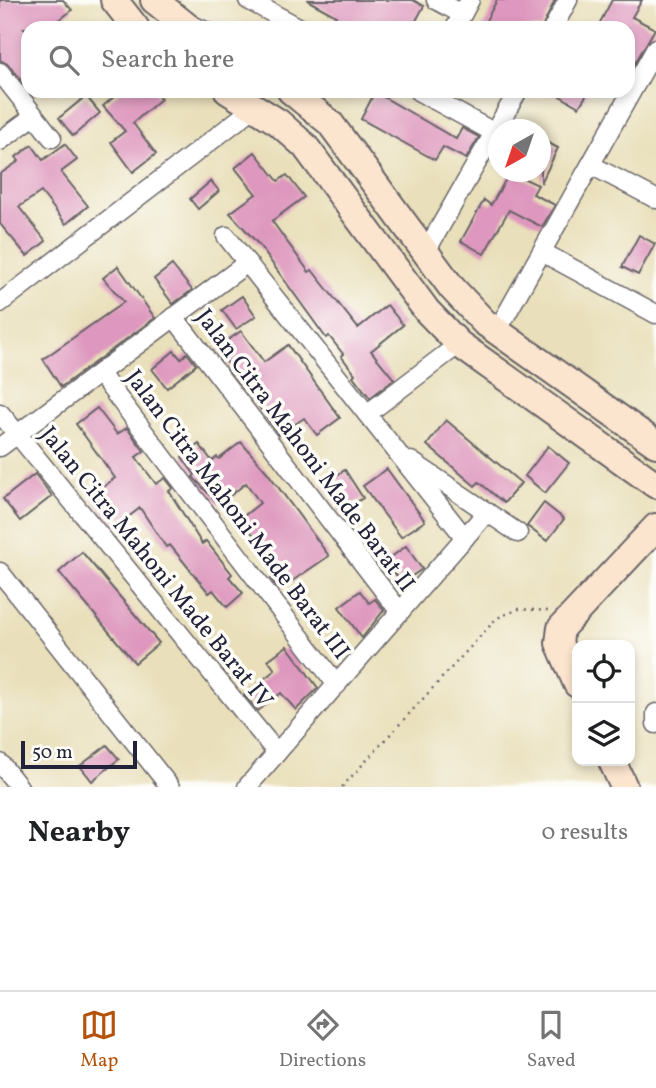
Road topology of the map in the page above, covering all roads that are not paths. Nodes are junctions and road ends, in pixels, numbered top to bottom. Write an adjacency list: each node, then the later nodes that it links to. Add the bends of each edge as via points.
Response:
1 (114, 0): 7 (main road)
2 (248, 0): 9 (street)
3 (436, 0): 6 (street)
4 (568, 0): 10 (street)
5 (171, 14): 8 (lane)
6 (463, 14)
7 (130, 21)
8 (198, 21)
9 (287, 21)
10 (557, 21)
11 (656, 48): 13 (street)
12 (0, 72): 21 (street)
13 (649, 76): 14 (street)
14 (635, 97)
15 (240, 98): 20 (main road)
16 (300, 98): 31 (main road, via 330,123)
17 (431, 98): 23 (street)
18 (514, 98): 22 (street)
19 (634, 98): 27 (street)
20 (256, 107): 33 (street); 37 (main road, via 305,146 427,312)
21 (34, 116): 24 (street); 25 (street)
22 (503, 119)
23 (488, 129)
24 (52, 138)
25 (0, 141)
26 (488, 145): 31 (street)
27 (591, 164): 28 (street); 30 (street)
28 (656, 199)
29 (226, 236): 32 (street)
30 (542, 252): 34 (street); 36 (street)
31 (425, 253): 36 (main road, via 452,288)
32 (247, 263): 35 (street); 40 (street)
33 (0, 303)
34 (656, 314)
35 (174, 317): 38 (street); 51 (street, Jalan Citra Mahoni Made Barat II)
36 (497, 331): 42 (main road)
37 (459, 344): 40 (street); 45 (main road)
38 (100, 374): 41 (street); 53 (street, Jalan Citra Mahoni Made Barat III)
39 (0, 412): 41 (street, Jalan Citra Mahoni Made Barat IV)
40 (367, 414): 44 (street)
41 (18, 434): 43 (street); 56 (street, Jalan Citra Mahoni Made Barat IV)
42 (656, 444)
43 (0, 447)
44 (396, 451): 46 (street); 49 (street)
45 (656, 485)
46 (487, 512): 48 (street); 49 (street)
47 (656, 527): 52 (main road, via 561,628 559,643)
48 (518, 533)
49 (465, 538): 51 (street)
50 (0, 572): 60 (street)
51 (400, 612): 53 (street)
52 (572, 673)
53 (337, 685): 56 (street)
54 (656, 713): 55 (street)
55 (656, 724)
56 (277, 753): 61 (street)
57 (0, 763): 59 (street)
58 (614, 766): 62 (main road)
59 (19, 787)
60 (170, 787)
61 (247, 787)
62 (624, 787)

